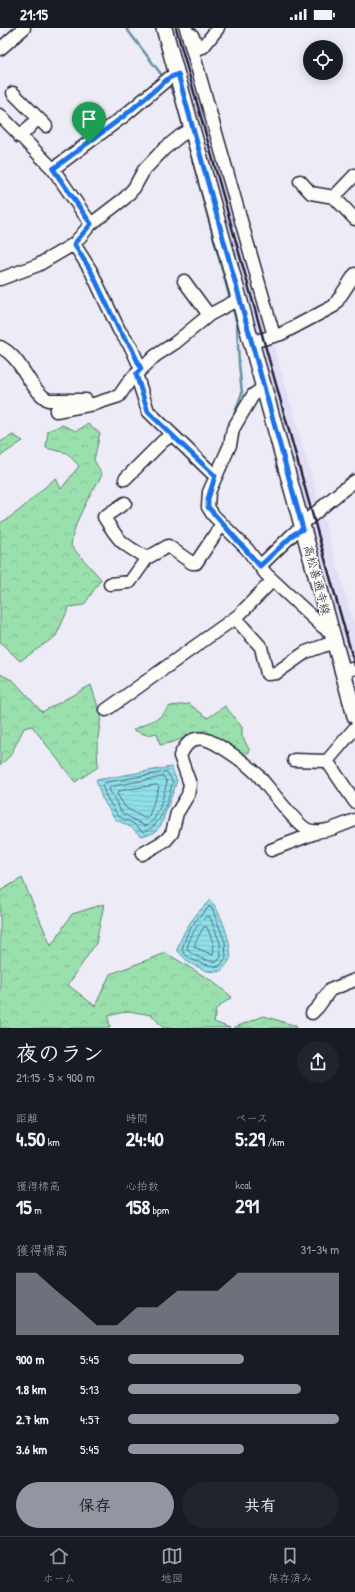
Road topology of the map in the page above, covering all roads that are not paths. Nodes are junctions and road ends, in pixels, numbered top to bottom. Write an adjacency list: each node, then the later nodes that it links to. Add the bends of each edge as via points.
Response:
1 (24, 28): 5 (street)
2 (164, 28): 6 (main road, 高松善通寺線)
3 (186, 28): 4 (street, via 199,48 203,47); 23 (street)
4 (218, 28)
5 (0, 49)
6 (178, 74): 9 (main road, 高松善通寺線); 11 (street, via 169,78 124,116)
7 (13, 93): 10 (street, via 42,122)
8 (2, 123): 10 (street)
9 (192, 129): 16 (street, via 164,149 144,170 125,198); 21 (main road, 高松善通寺線)
10 (20, 137): 11 (street)
11 (53, 169): 16 (street)
12 (355, 176): 14 (street)
13 (300, 181): 14 (street, via 310,193)
14 (334, 197): 15 (street)
15 (355, 219)
16 (91, 224): 17 (street)
17 (74, 244): 19 (street, via 38,265); 26 (street, via 91,271 119,330 131,347)
18 (355, 274): 23 (street, via 334,306)
19 (0, 280)
20 (184, 281): 22 (street)
21 (239, 299): 22 (street); 24 (main road, 高松善通寺線)
22 (209, 315): 26 (street)
23 (274, 336): 24 (street)
24 (252, 342): 27 (main road, 高松善通寺線)
25 (0, 347): 28 (street, via 17,361 35,389 48,400 84,399)
26 (139, 372): 28 (street, via 119,396); 30 (street, via 148,412)
27 (264, 387): 31 (street, via 253,395 242,412); 36 (main road, 高松善通寺線)
28 (94, 404): 29 (street)
29 (56, 411)
30 (172, 435): 31 (street); 32 (street, via 162,441)
31 (215, 476): 35 (street, via 208,507)
32 (125, 479)
33 (355, 481): 36 (street, via 336,494)
34 (125, 503): 37 (street, via 104,517 116,538 124,546)
35 (222, 524): 37 (street, via 196,563 192,563 168,546); 38 (street)
36 (302, 526): 38 (street); 42 (main road, 高松善通寺線)
37 (147, 558): 40 (street, via 130,582)
38 (260, 566): 39 (street)
39 (272, 581): 41 (street); 42 (street)
40 (110, 584)
41 (235, 618): 42 (street, via 260,647 267,674 276,673); 44 (street)
42 (333, 637): 43 (main road, 高松善通寺線)
43 (349, 670): 45 (main road, 高松善通寺線)
44 (106, 710)
45 (355, 716)
46 (355, 728): 48 (street)
47 (294, 760): 48 (street)
48 (327, 761): 49 (street)
49 (355, 802)
50 (355, 820): 51 (street)
51 (318, 832): 52 (street); 53 (street, via 303,828 268,786 241,759 201,738 191,740 180,756 190,784 188,795 177,812 172,833 166,840)
52 (272, 850)
53 (142, 854)
54 (355, 980): 55 (street, via 330,990)
55 (312, 1013)

